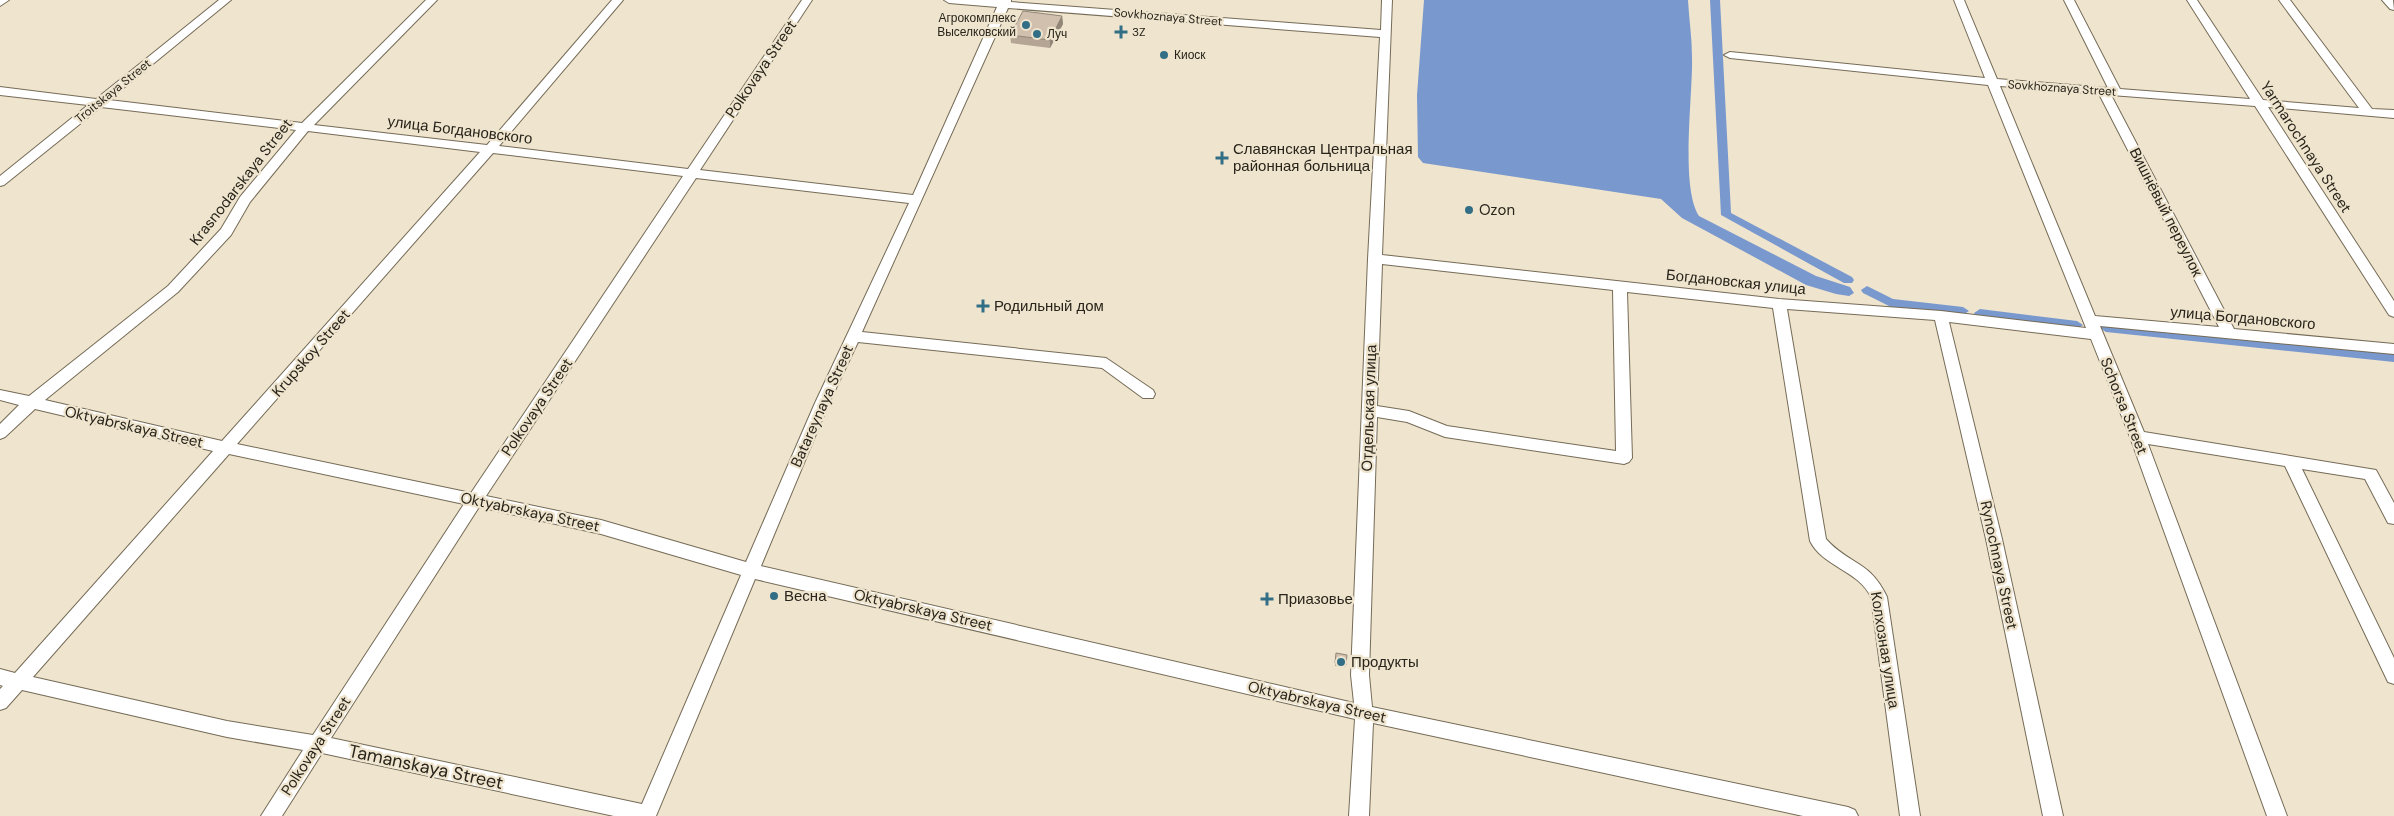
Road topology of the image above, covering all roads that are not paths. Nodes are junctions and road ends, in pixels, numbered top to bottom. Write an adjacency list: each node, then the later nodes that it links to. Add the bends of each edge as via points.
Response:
1 (4, 0): 14 (street)
2 (226, 0): 21 (street, Troitskaya Street)
3 (432, 0): 25 (street, Krasnodarskaya Street)
4 (618, 0): 26 (street, Krupskoy Street)
5 (807, 0): 27 (street, Polkovaya Street)
6 (949, 0): 13 (street, Sovkhoznaya Street)
7 (1387, 0): 16 (street, Отдельская улица)
8 (1959, 0): 18 (street, Schorsa Street)
9 (2069, 0): 20 (street, Вишнёвый переулок)
10 (2192, 0): 22 (street, Yarmarochnaya Street)
11 (2284, 0): 23 (street)
12 (2388, 0): 15 (street)
13 (1006, 2): 16 (street, Sovkhoznaya Street); 29 (street, Batareynaya Street)
14 (0, 3)
15 (2394, 7)
16 (1386, 34): 30 (street, Отдельская улица)
17 (1730, 55): 18 (street, Sovkhoznaya Street)
18 (1994, 82): 20 (street, Sovkhoznaya Street); 35 (street, Schorsa Street)
19 (0, 91): 21 (street, улица Богдановского)
20 (2110, 91): 22 (street, Sovkhoznaya Street); 36 (street, Вишнёвый переулок)
21 (99, 102): 25 (street, улица Богдановского); 28 (street, Troitskaya Street)
22 (2259, 104): 23 (street, Sovkhoznaya Street); 33 (street, Yarmarochnaya Street)
23 (2368, 112): 24 (street, Sovkhoznaya Street)
24 (2394, 114)
25 (305, 127): 26 (street, улица Богдановского); 41 (street, Krasnodarskaya Street, via 245,200 226,232 173,289)
26 (489, 150): 27 (street, улица Богдановского); 45 (street, Krupskoy Street)
27 (692, 175): 29 (street, улица Богдановского); 47 (street, Polkovaya Street)
28 (0, 182)
29 (917, 200): 37 (street, Batareynaya Street)
30 (1374, 259): 31 (street, Богдановская улица); 42 (street, Отдельская улица)
31 (1620, 287): 32 (street, Богдановская улица); 42 (street, via 1624,458 1445,431 1408,417)
32 (1779, 304): 34 (street, Богдановская улица); 60 (street, Колхозная улица, via 1818,541 1827,553 1862,572 1874,584 1879,598)
33 (2394, 312)
34 (1941, 316): 35 (street, Богдановская улица); 61 (street, Rynochnaya Street, via 1994,538)
35 (2092, 327): 36 (street, улица Богдановского); 44 (street, Schorsa Street)
36 (2229, 332): 38 (street, улица Богдановского)
37 (853, 336): 39 (street, via 1106,363); 49 (street, Batareynaya Street)
38 (2394, 349)
39 (1148, 394)
40 (0, 395): 41 (street, Oktyabrskaya Street)
41 (31, 403): 43 (street, Krasnodarskaya Street); 45 (street, Oktyabrskaya Street)
42 (1369, 410): 54 (street, Отдельская улица, via 1360,675)
43 (0, 433)
44 (2138, 438): 46 (street); 62 (street, Schorsa Street)
45 (227, 448): 47 (street, Oktyabrskaya Street); 52 (street, Krupskoy Street)
46 (2291, 462): 48 (street, via 2370,474); 50 (street)
47 (475, 500): 49 (street, Oktyabrskaya Street, via 601,527); 55 (street, Polkovaya Street)
48 (2394, 518)
49 (752, 570): 54 (street, Oktyabrskaya Street); 56 (street, Batareynaya Street)
50 (2394, 676)
51 (0, 677): 52 (street, Tamanskaya Street)
52 (18, 680): 53 (street, Krupskoy Street); 55 (street, Tamanskaya Street, via 227,730)
53 (0, 702)
54 (1364, 713): 58 (street, Отдельская улица); 59 (street, Oktyabrskaya Street)
55 (318, 744): 56 (street, Tamanskaya Street); 57 (street, Polkovaya Street)
56 (646, 815)
57 (271, 816)
58 (1359, 816)
59 (1848, 816)
60 (1910, 816)
61 (2053, 816)
62 (2277, 816)

